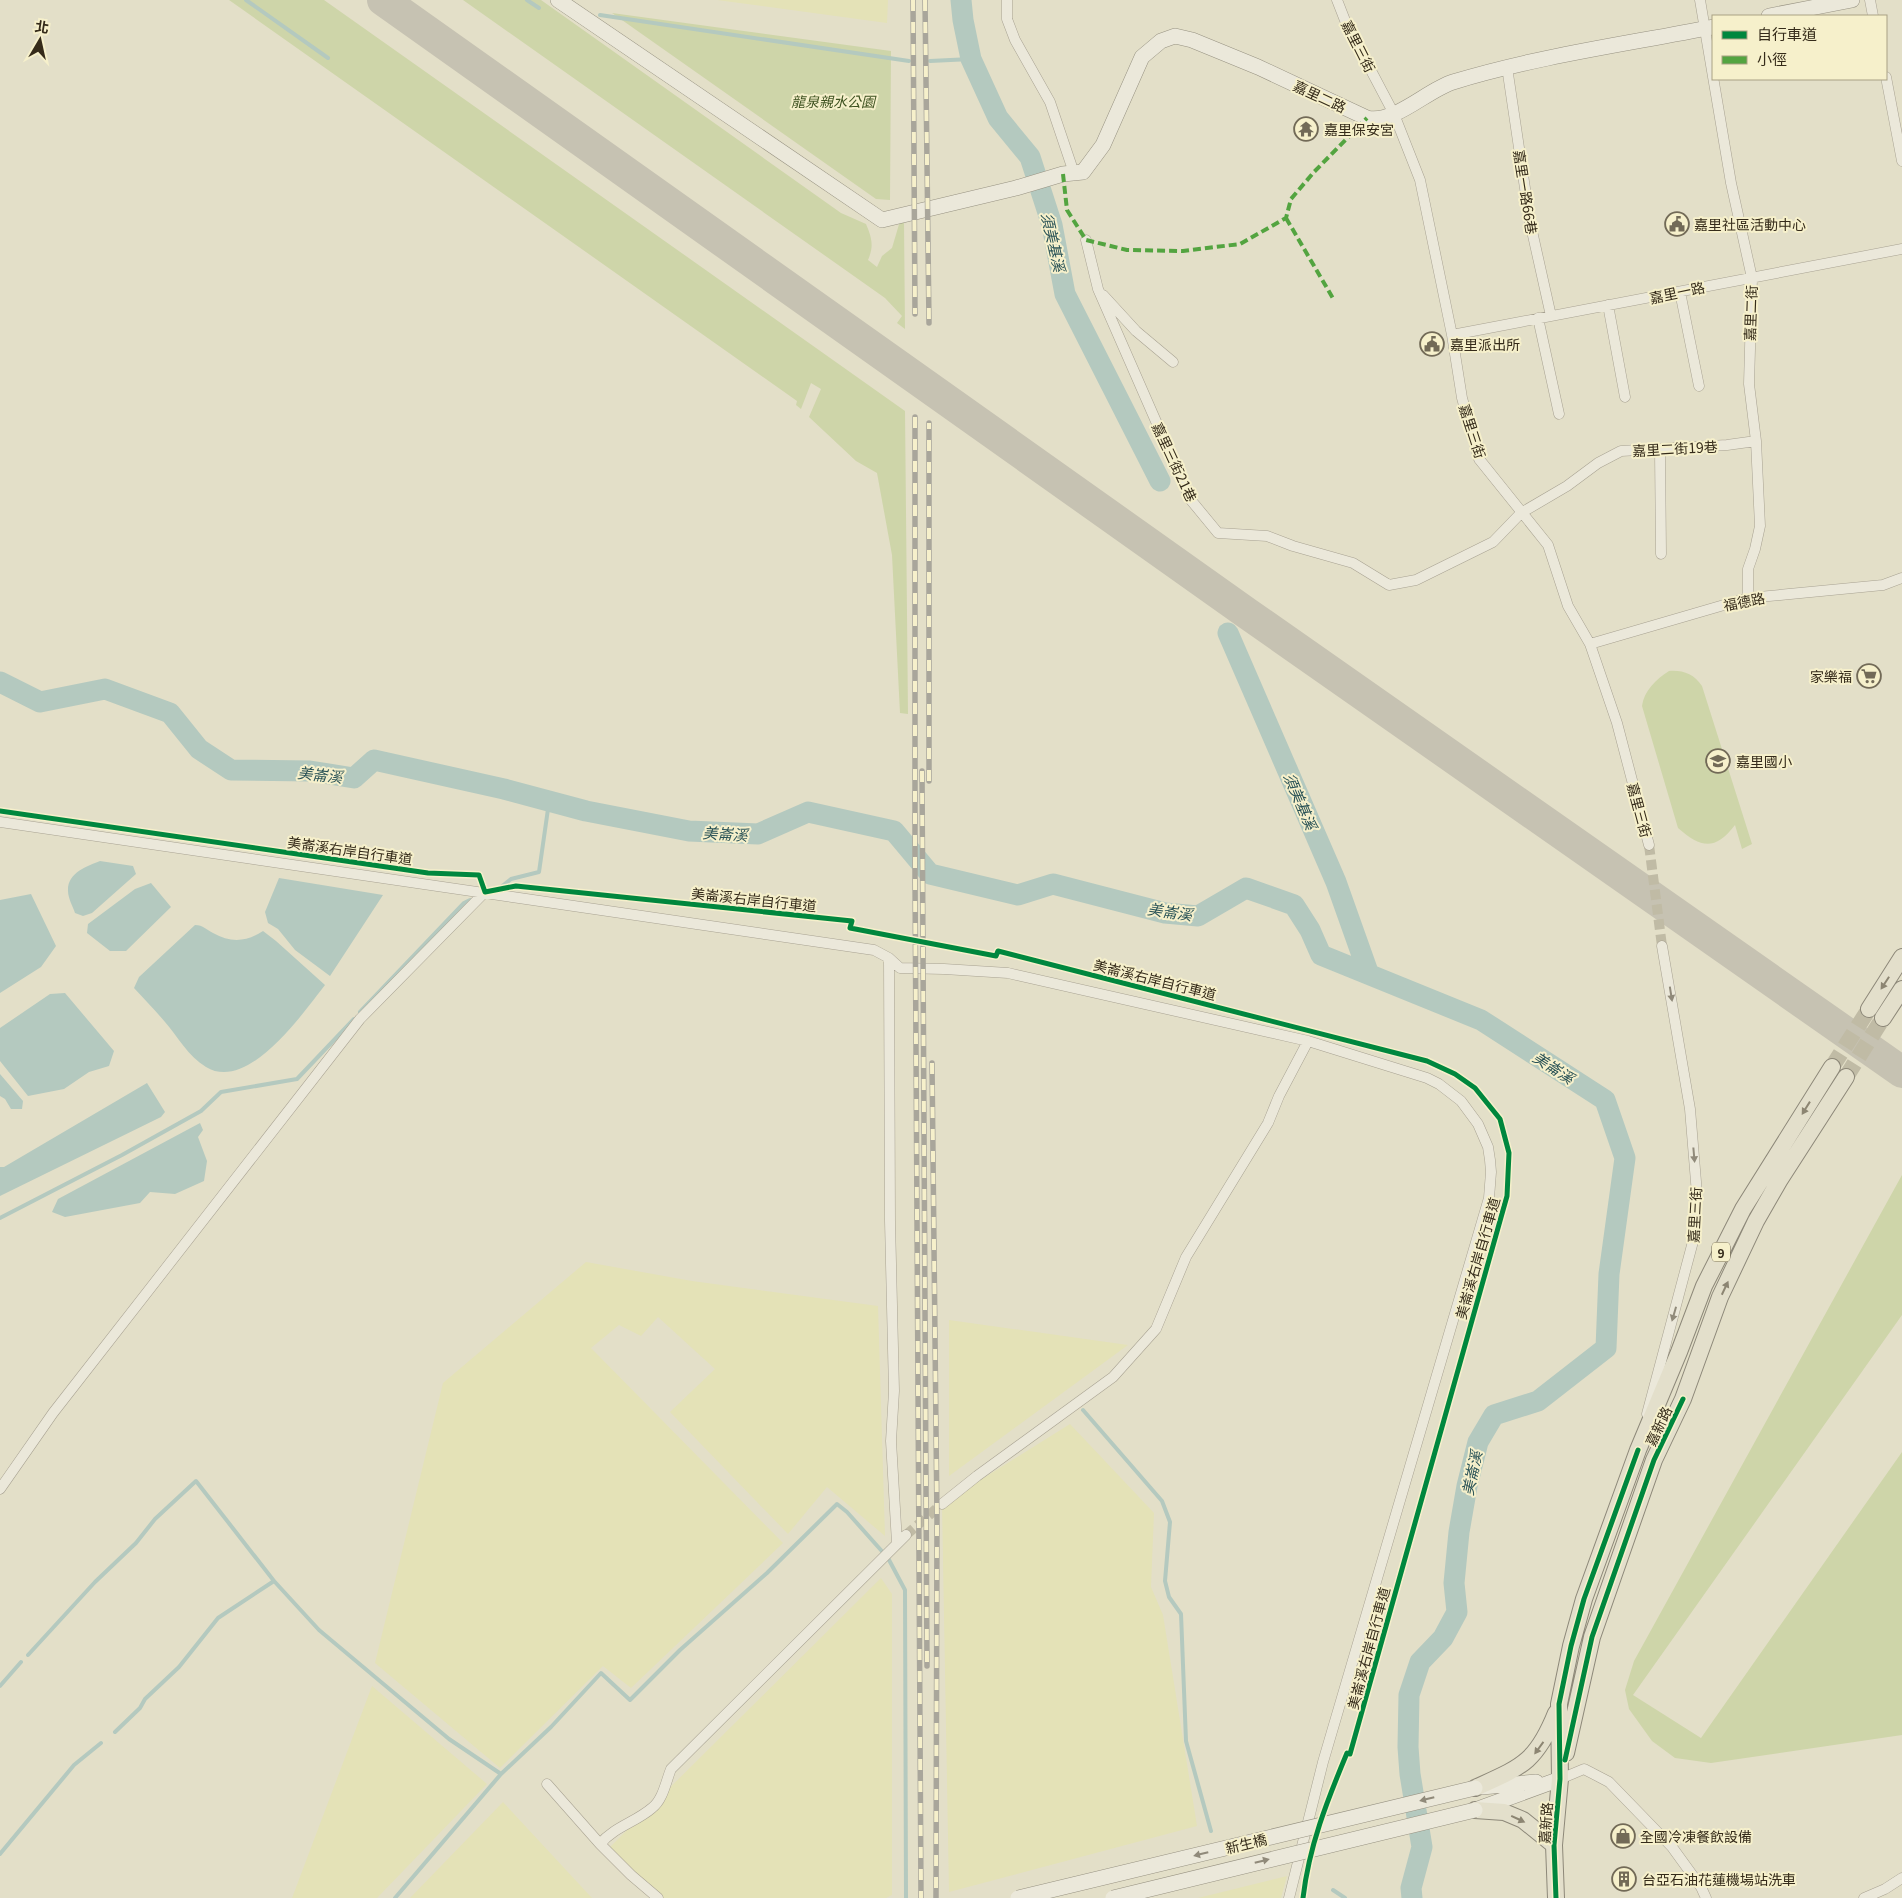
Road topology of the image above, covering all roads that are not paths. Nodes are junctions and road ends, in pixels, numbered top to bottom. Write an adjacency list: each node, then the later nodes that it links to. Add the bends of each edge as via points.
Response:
1 (558, 0): 16 (street, via 882,220)
2 (1007, 0): 16 (street, via 1007,19 1015,40 1050,102)
3 (1337, 0): 14 (street, 嘉里三街)
4 (1700, 0): 9 (street, 嘉里二街)
5 (1852, 0): 7 (street)
6 (1870, 0): 8 (street)
7 (1774, 15)
8 (1873, 15)
9 (1709, 28): 10 (street, 嘉里二街); 11 (street, 嘉里二路)
10 (1712, 49)
11 (1507, 66): 14 (street, 嘉里二路, via 1450,83); 23 (street, 嘉里一路66巷, via 1530,222)
12 (1716, 80): 19 (street, 嘉里二街, via 1731,183)
13 (1887, 80): 15 (street)
14 (1394, 114): 16 (street, 嘉里二路, via 1376,120 1367,118 1258,67 1175,36 1161,41 1142,58 1103,145 1083,172); 25 (street, 嘉里三街, via 1420,180)
15 (1902, 161)
16 (1074, 174)
17 (1086, 240): 20 (street, 嘉里三街21巷)
18 (1902, 249): 19 (street, 嘉里一路)
19 (1752, 278): 21 (street, 嘉里一路); 30 (street, 嘉里二街, via 1749,384)
20 (1098, 289): 26 (street, via 1136,331); 32 (street, 嘉里三街21巷, via 1190,499 1218,533 1267,536 1353,563 1389,585 1416,580 1493,542)
21 (1680, 292): 22 (street, 嘉里一路); 27 (street)
22 (1608, 305): 23 (street, 嘉里一路); 28 (street)
23 (1551, 316): 24 (street, 嘉里一路)
24 (1538, 318): 25 (street, 嘉里一路); 29 (street)
25 (1452, 335): 32 (street, 嘉里三街, via 1462,398 1479,459)
26 (1173, 362)
27 (1700, 386)
28 (1624, 397)
29 (1560, 414)
30 (1756, 441): 31 (street, 嘉里二街19巷); 35 (street, 嘉里二街, via 1760,526 1748,569)
31 (1660, 450): 32 (street, 嘉里二街19巷, via 1621,451); 33 (street)
32 (1521, 513): 36 (street, 嘉里三街, via 1548,545 1568,606)
33 (1661, 554)
34 (1902, 578): 35 (street, 福德路, via 1883,585)
35 (1748, 598): 36 (street, 福德路)
36 (1590, 644): 38 (street, 嘉里三街, via 1617,723)
37 (0, 822): 39 (street)
38 (1649, 845)
39 (485, 892): 42 (street, via 874,950); 50 (street, via 360,1019 53,1413)
40 (1662, 946): 49 (street, 嘉里三街, one-way to 49, via 1690,1110 1697,1194 1696,1234)
41 (1902, 957): 44 (main road, one-way to 44)
42 (889, 958): 46 (street, via 900,968 1008,973); 53 (street)
43 (1902, 989): 45 (main road)
44 (1869, 1008)
45 (1883, 1018)
46 (1308, 1041): 51 (street, via 1268,1123 1186,1257 1156,1329 1113,1377); 66 (street, via 1414,1073 1451,1092 1478,1124 1488,1147 1491,1172 1489,1198 1323,1762)
47 (1832, 1066): 49 (main road, 嘉新路 / 9, one-way to 49, via 1743,1209 1713,1268)
48 (1846, 1077): 55 (main road, 嘉新路 / 9, one-way to 48, via 1592,1637 1654,1460 1683,1399 1720,1297 1756,1221)
49 (1638, 1450): 54 (main road, 嘉新路 / 9, via 1584,1598)
50 (0, 1489)
51 (942, 1504)
52 (906, 1535): 53 (street)
53 (893, 1547): 59 (street, via 671,1769 653,1808 608,1834)
54 (1560, 1704): 55 (main road, 嘉新路 / 9); 57 (main road, one-way to 57, via 1546,1738 1533,1756 1516,1769)
55 (1560, 1779): 57 (street, 新生橋); 58 (street, 新生橋); 60 (main road, 嘉新路 / 9); 68 (street, via 1584,1769 1609,1782 1672,1847)
56 (547, 1784): 59 (street)
57 (1475, 1788): 64 (street, 新生橋, one-way to 64, bridge)
58 (1475, 1810): 60 (main road, one-way to 60, via 1504,1812 1523,1820); 65 (street, 新生橋, one-way to 58, bridge)
59 (600, 1844): 63 (street)
60 (1554, 1845): 67 (main road, 嘉新路 / 9)
61 (1902, 1878): 62 (street)
62 (1886, 1894): 69 (street)
63 (658, 1898)
64 (1018, 1898)
65 (1113, 1898)
66 (1288, 1898)
67 (1556, 1898)
68 (1706, 1898)
69 (1864, 1898)

